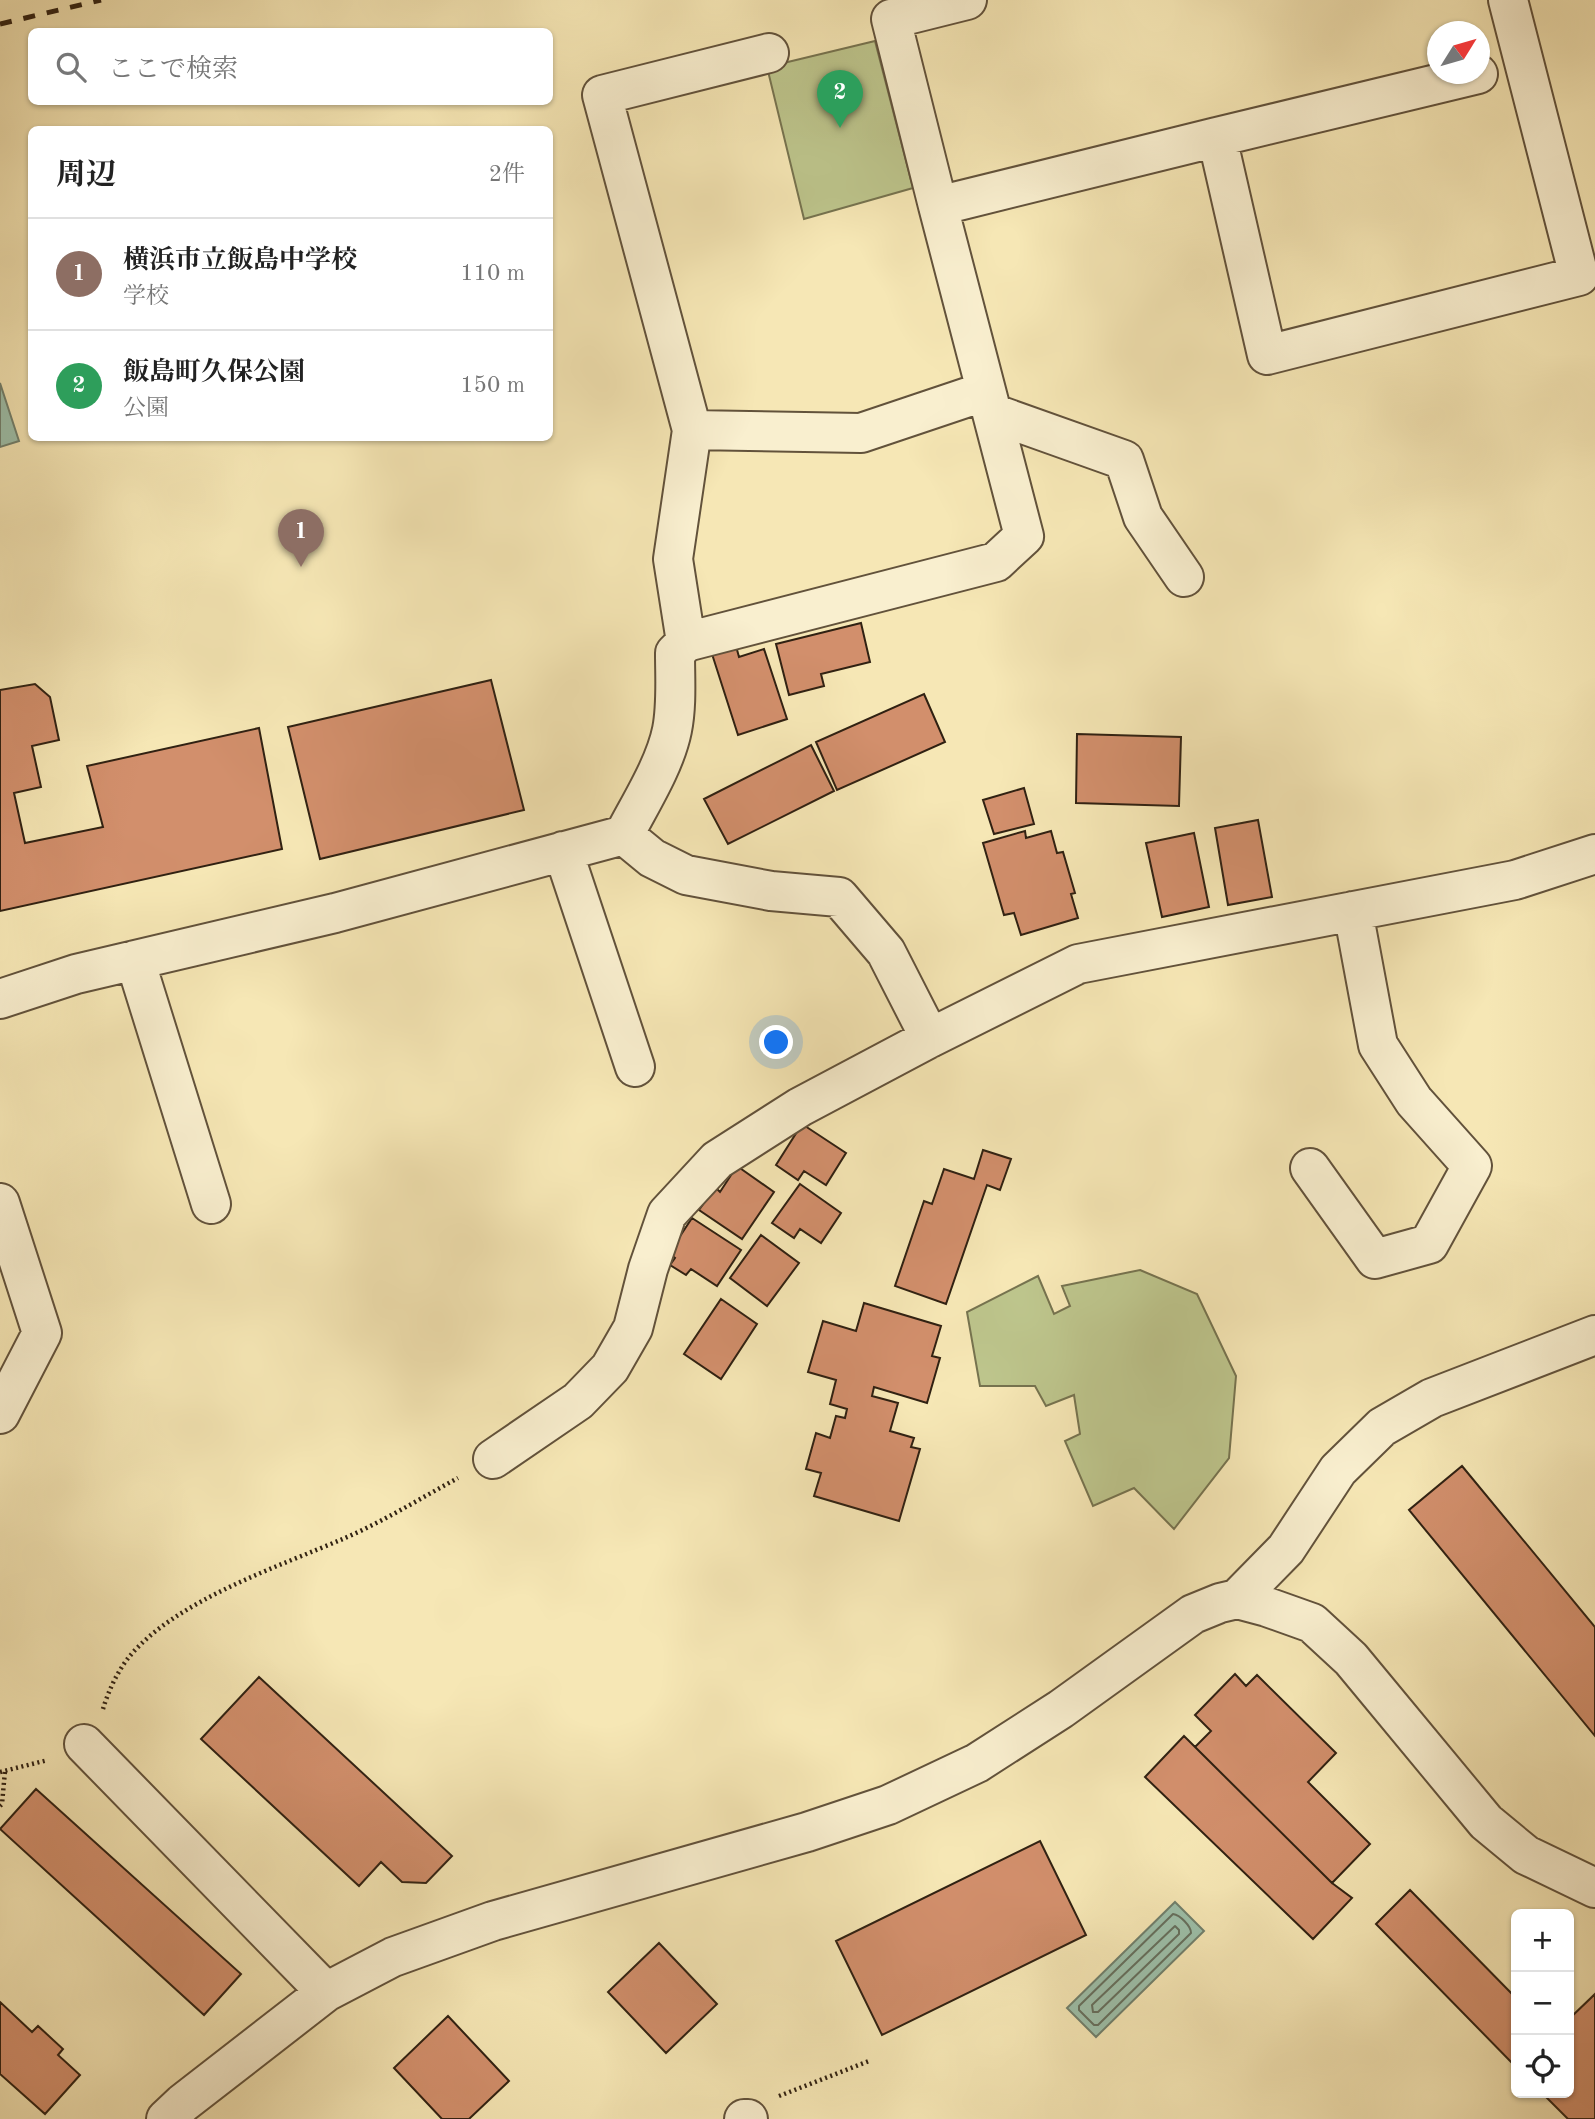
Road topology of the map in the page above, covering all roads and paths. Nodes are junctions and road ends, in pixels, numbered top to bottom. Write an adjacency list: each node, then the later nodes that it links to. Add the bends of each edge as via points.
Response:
1 (967, 0): 8 (street, via 891,19)
2 (1508, 0): 4 (street)
3 (769, 53): 10 (street, via 602,95)
4 (1524, 62): 5 (street); 7 (street, via 1579,276 1267,355)
5 (1490, 70)
6 (1434, 84): 7 (street)
7 (1217, 137): 8 (street)
8 (937, 206): 9 (street)
9 (989, 402): 10 (street, via 861,433); 11 (street, via 1124,460 1143,517); 12 (street, via 1024,536 996,562)
10 (692, 430): 12 (street, via 673,559)
11 (1184, 577)
12 (685, 642): 13 (street, via 675,653 672,732)
13 (624, 835): 14 (street); 19 (street, via 652,858 686,875 771,891 839,897 886,952)
14 (563, 852): 17 (street); 20 (street)
15 (1595, 854): 16 (street, via 1515,880)
16 (1353, 911): 19 (street, via 1078,964); 21 (street, via 1378,1045 1414,1101 1472,1166 1429,1244 1375,1259)
17 (135, 960): 18 (street); 23 (street)
18 (0, 999)
19 (930, 1038): 26 (street, via 800,1107 717,1160 667,1214 633,1328 610,1368 578,1401)
20 (635, 1066)
21 (1310, 1167)
22 (0, 1203): 25 (street, via 42,1333)
23 (211, 1204)
24 (1595, 1335): 27 (street, via 1432,1398 1382,1426 1338,1469 1286,1549)
25 (0, 1414)
26 (492, 1459): 28 (path, via 347,1537 277,1564 206,1600 155,1632 128,1658)
27 (1237, 1599): 31 (street, via 1312,1623 1350,1659 1486,1822 1525,1855); 32 (street, via 1193,1614 977,1763 888,1805 493,1921 393,1957)
28 (84, 1744): 29 (path, via 41,1764); 32 (street)
29 (2, 1772): 30 (path)
30 (0, 1806)
31 (1595, 1888)
32 (326, 1992): 35 (street)
33 (869, 2061): 34 (path)
34 (756, 2112)
35 (166, 2119)

